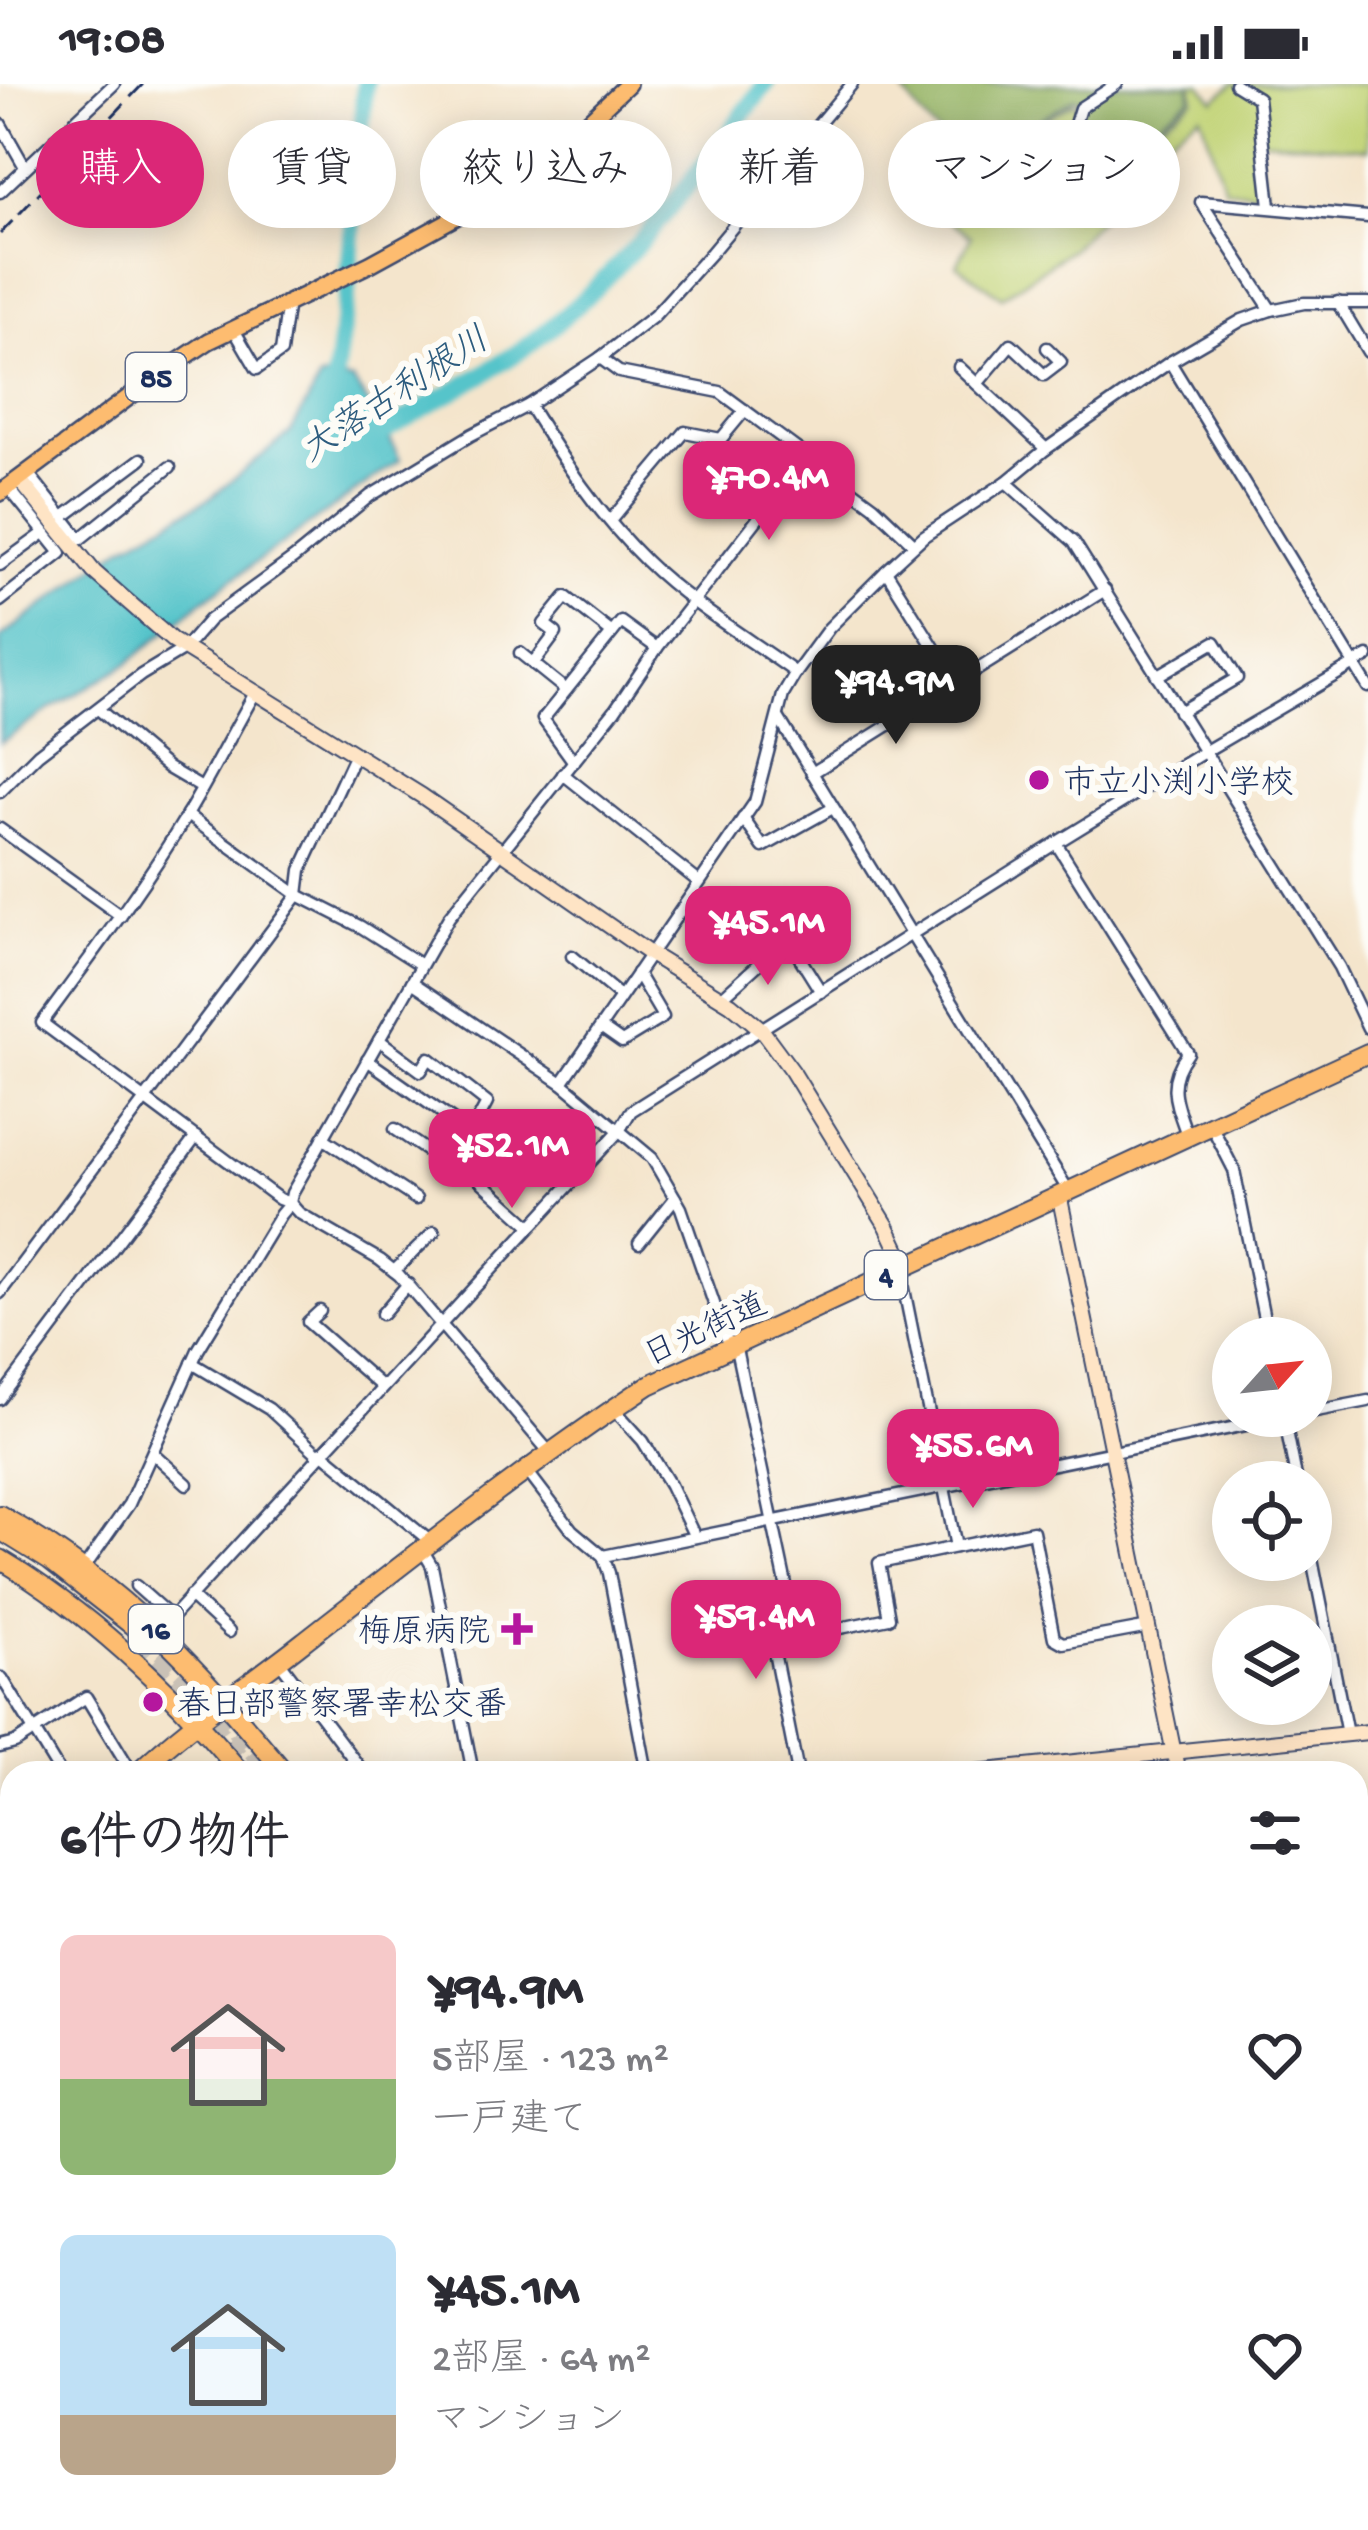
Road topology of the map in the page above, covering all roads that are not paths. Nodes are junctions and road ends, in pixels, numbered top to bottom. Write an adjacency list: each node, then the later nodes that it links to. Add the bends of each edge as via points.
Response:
1 (114, 84): 8 (street)
2 (628, 84): 12 (main road, 85, via 563,145 483,202)
3 (852, 84): 19 (street, via 654,316)
4 (1117, 84): 6 (street, via 1080,108)
5 (1235, 84): 10 (street, via 1258,98)
6 (1076, 120)
7 (0, 123): 8 (street)
8 (25, 167): 9 (street)
9 (0, 193)
10 (1270, 206): 11 (street); 15 (street, via 1201,202)
11 (1368, 217)
12 (288, 301): 16 (main road, 85); 16 (street, via 281,352 257,369)
13 (1338, 302): 14 (street); 15 (street); 18 (street)
14 (1368, 304)
15 (1271, 310): 20 (street)
16 (233, 328): 30 (main road, 85)
17 (1048, 348): 22 (street, via 1061,362 1044,375 1011,344)
18 (1368, 352)
19 (600, 358): 23 (street); 24 (street, via 619,372 720,392)
20 (1170, 362): 25 (street); 46 (street)
21 (959, 367): 22 (street)
22 (977, 384): 25 (street)
23 (529, 405): 32 (street); 41 (street, via 370,496)
24 (746, 410): 26 (street); 32 (street, via 721,439 685,432)
25 (1046, 449): 29 (street)
26 (806, 457): 34 (street); 39 (street)
27 (141, 459): 31 (street)
28 (170, 467): 31 (street, via 80,539)
29 (1006, 482): 34 (street); 37 (street, via 1074,542)
30 (14, 483): 31 (street); 33 (street); 41 (street, via 94,572)
31 (62, 518)
32 (610, 520): 39 (street)
33 (44, 532): 35 (street); 38 (street, via 61,553)
34 (914, 544): 36 (street)
35 (0, 565)
36 (886, 571): 47 (street); 49 (street)
37 (1105, 590): 48 (street); 49 (street)
38 (0, 601)
39 (695, 601): 42 (street); 47 (street)
40 (612, 633): 42 (street, via 621,622); 45 (street, via 566,597 544,624 556,633); 51 (street)
41 (179, 645): 52 (street); 53 (street)
42 (657, 648): 58 (street)
43 (520, 653): 45 (street)
44 (1368, 656): 46 (street)
45 (533, 664): 51 (street)
46 (1354, 664): 50 (street); 56 (street)
47 (796, 674): 55 (street)
48 (1157, 676): 54 (street); 54 (street, via 1215,642 1237,678)
49 (955, 682): 59 (street)
50 (1368, 687)
51 (566, 690): 58 (street, via 542,718)
52 (255, 693): 57 (street); 61 (street)
53 (98, 709): 61 (street); 62 (street)
54 (1179, 712): 56 (street)
55 (778, 717): 59 (street); 65 (street, via 755,802)
56 (1204, 752): 67 (street); 82 (street, via 1339,967)
57 (355, 754): 68 (street); 70 (street)
58 (574, 762): 60 (street)
59 (812, 773): 63 (street)
60 (563, 775): 68 (street); 69 (street)
61 (202, 788): 64 (street)
62 (0, 792)
63 (833, 808): 65 (street, via 763,848); 72 (street)
64 (187, 814): 70 (street); 71 (street)
65 (743, 818): 69 (street)
66 (0, 829): 71 (street)
67 (1057, 843): 72 (street); 92 (street, via 1188,1053 1173,1093)
68 (502, 851): 73 (street); 75 (street)
69 (699, 882): 73 (street)
70 (298, 895): 75 (street); 88 (street)
71 (121, 916): 88 (street, via 42,1023)
72 (912, 936): 78 (street); 95 (street)
73 (650, 954): 76 (street); 80 (street)
74 (572, 956): 79 (street)
75 (421, 965): 77 (street)
76 (637, 973): 79 (street); 81 (street, via 663,1017 622,1042)
77 (412, 982): 84 (street); 87 (street)
78 (821, 992): 80 (street, via 791,944); 83 (street)
79 (620, 997): 81 (street)
80 (721, 998): 83 (street)
81 (602, 1028): 87 (street)
82 (1368, 1028)
83 (761, 1029): 91 (street, via 631,1111); 102 (street, via 887,1226)
84 (379, 1040): 86 (street); 86 (street, via 421,1071 429,1058 487,1103 471,1132)
85 (1368, 1053): 89 (highway, 日光街道 / 4)
86 (368, 1060): 94 (street)
87 (562, 1083): 91 (street)
88 (145, 1102): 93 (street); 105 (street)
89 (1211, 1124): 92 (highway, 日光街道 / 4); 108 (street, via 1234,1170)
90 (395, 1129): 99 (street, via 452,1168 464,1166)
91 (619, 1130): 96 (street, via 652,1158); 99 (street)
92 (1187, 1135): 95 (highway, 日光街道 / 4)
93 (196, 1137): 98 (street); 113 (street)
94 (323, 1138): 97 (street); 98 (street)
95 (1064, 1192): 102 (highway, 日光街道 / 4); 118 (street)
96 (675, 1198): 101 (street); 110 (street)
97 (416, 1199)
98 (290, 1203): 103 (street); 111 (street)
99 (530, 1225): 109 (street)
100 (434, 1232): 103 (street)
101 (639, 1243)
102 (903, 1268): 110 (highway, 日光街道 / 4); 124 (street)
103 (394, 1271): 104 (street)
104 (407, 1284): 107 (street); 109 (street)
105 (0, 1292)
106 (320, 1311): 112 (street, via 308,1322)
107 (382, 1314)
108 (1264, 1317)
109 (441, 1323): 112 (street); 121 (street)
110 (732, 1345): 115 (highway, 日光街道 / 4); 126 (street)
111 (192, 1363): 119 (street); 120 (street, via 269,1409)
112 (382, 1387): 120 (street)
113 (0, 1399)
114 (1368, 1401): 116 (street)
115 (613, 1408): 121 (highway, 日光街道 / 4); 128 (street, via 643,1441)
116 (1332, 1408)
117 (1212, 1431): 118 (street)
118 (1112, 1451): 124 (street); 138 (street)
119 (153, 1453): 123 (street); 134 (street)
120 (320, 1454): 130 (street); 137 (street)
121 (550, 1454): 122 (highway, 日光街道 / 4)
122 (527, 1471): 130 (highway, 日光街道 / 4); 132 (street)
123 (188, 1484)
124 (944, 1484): 126 (street); 131 (street)
125 (0, 1515): 134 (highway, 16)
126 (774, 1520): 128 (street); 140 (street)
127 (0, 1530): 141 (highway, 16)
128 (695, 1537): 132 (street)
129 (0, 1544): 141 (highway, 16)
130 (426, 1546): 142 (highway, 日光街道 / 4); 157 (street)
131 (956, 1547): 138 (street, via 1033,1531 1054,1638 1063,1643); 140 (street, via 879,1563 889,1618)
132 (603, 1556): 158 (street)
133 (0, 1558): 141 (highway, 16, via 81,1613)
134 (84, 1568): 141 (highway, 16)
135 (1317, 1581): 148 (street)
136 (136, 1586): 141 (street)
137 (190, 1596): 139 (street); 141 (street)
138 (1149, 1627): 150 (street)
139 (229, 1632)
140 (797, 1636): 159 (street, via 772,1642)
141 (148, 1637): 144 (highway, 16); 145 (highway, 16)
142 (278, 1661): 144 (highway, 日光街道 / 4); 156 (street)
143 (2, 1678): 146 (street)
144 (225, 1702): 145 (highway, 日光街道 / 4); 155 (highway, 16)
145 (197, 1722): 153 (highway, 日光街道 / 4); 154 (highway, 16)
146 (33, 1732): 149 (street); 151 (street); 152 (street, via 86,1696)
147 (1368, 1732): 148 (street)
148 (1347, 1734): 150 (street)
149 (0, 1747)
150 (1174, 1754): 160 (street); 161 (street)
151 (52, 1761)
152 (125, 1761)
153 (149, 1761)
154 (231, 1761)
155 (275, 1761)
156 (355, 1761)
157 (471, 1761)
158 (645, 1761)
159 (796, 1761)
160 (1102, 1761)
161 (1175, 1761)

